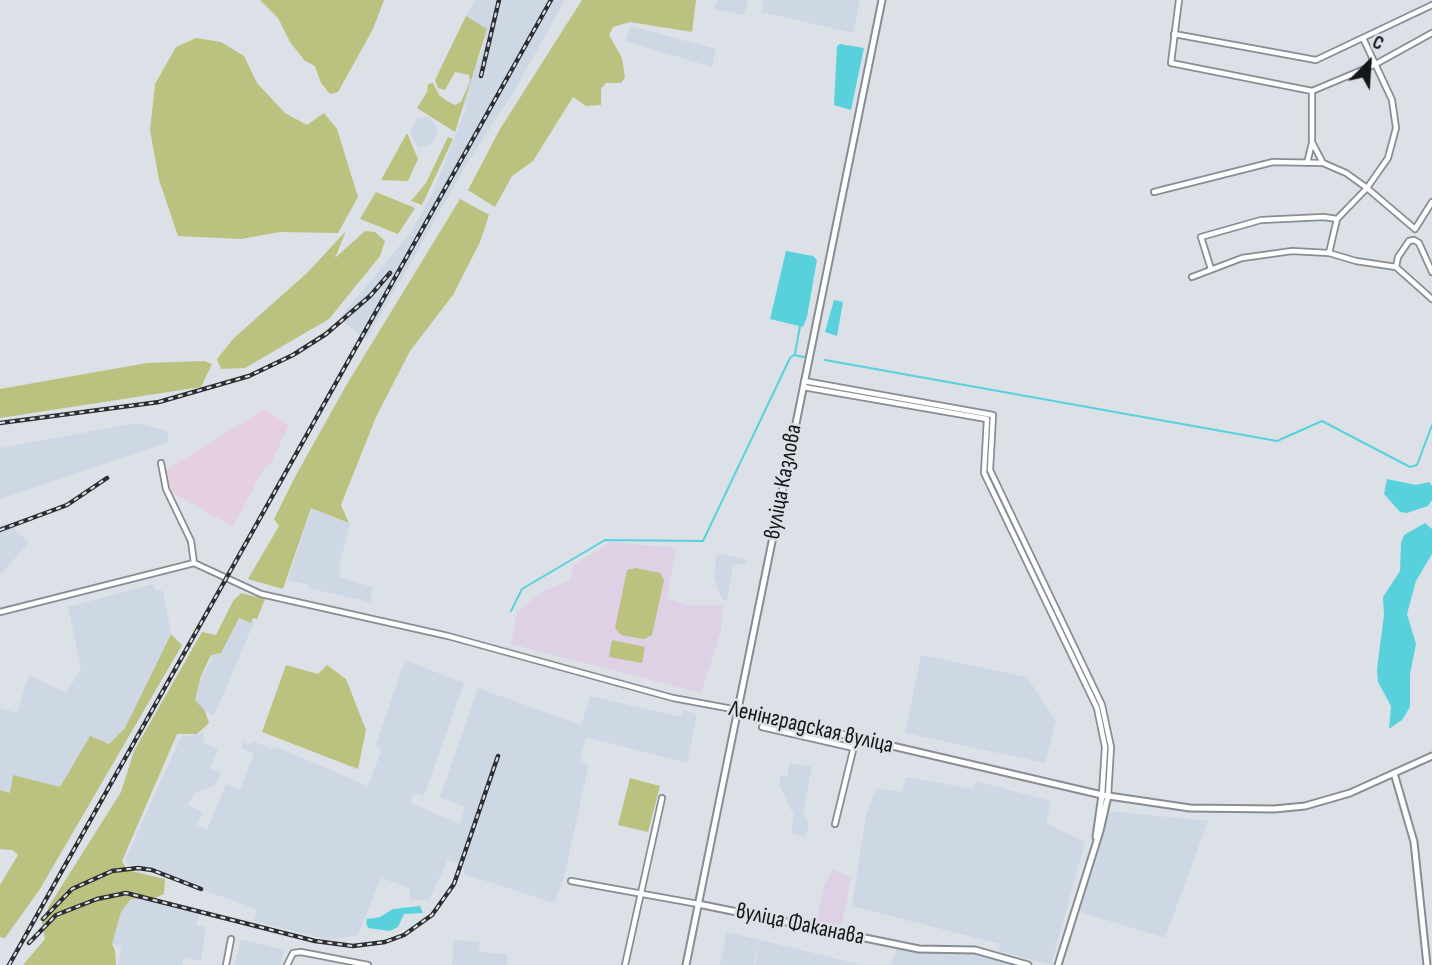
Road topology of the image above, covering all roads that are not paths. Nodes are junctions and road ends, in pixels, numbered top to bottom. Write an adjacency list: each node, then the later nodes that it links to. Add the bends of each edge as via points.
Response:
1 (882, 0): 24 (main road, вуліца Казлова)
2 (1179, 0): 5 (street)
3 (1431, 4): 6 (street)
4 (1432, 33): 7 (street)
5 (1174, 34): 6 (street, via 1316,60); 8 (street, via 1169,59 1176,66)
6 (1363, 38): 7 (street)
7 (1374, 65): 8 (street); 12 (street, via 1392,100 1396,128 1388,158)
8 (1312, 91): 9 (street)
9 (1312, 142): 10 (street); 11 (street)
10 (1307, 163): 11 (street); 13 (street, via 1262,164)
11 (1322, 163): 12 (street)
12 (1367, 188): 15 (street); 16 (street)
13 (1154, 192)
14 (1432, 202): 16 (street)
15 (1337, 219): 18 (street); 20 (street, via 1261,220 1201,237)
16 (1415, 229): 17 (street)
17 (1417, 240): 19 (street, via 1406,244); 21 (street)
18 (1329, 253): 19 (street); 20 (street, via 1270,253)
19 (1396, 267): 23 (street)
20 (1211, 269): 22 (street)
21 (1432, 272)
22 (1192, 277)
23 (1432, 299)
24 (804, 384): 28 (main road, вуліца Казлова); 34 (street, via 987,419 984,472 1097,708 1105,747)
25 (161, 463): 26 (street, via 166,489 191,541)
26 (194, 563): 27 (street); 28 (street, Ленінградская вуліца, via 261,594 436,633 673,698)
27 (0, 612)
28 (738, 710): 30 (main road, Ленінградская вуліца); 39 (main road, вуліца Казлова)
29 (762, 727): 31 (street)
30 (856, 738): 31 (street); 34 (main road, Ленінградская вуліца)
31 (854, 748): 36 (street)
32 (1432, 756): 33 (main road, Ленінградская вуліца)
33 (1394, 773): 34 (main road, Ленінградская вуліца, via 1327,800 1274,809 1190,808); 48 (main road, via 1413,842)
34 (1105, 795): 47 (main road)
35 (662, 798): 38 (street)
36 (835, 824)
37 (571, 881): 38 (street, вуліца Факанава)
38 (640, 894): 39 (street, вуліца Факанава); 44 (street)
39 (698, 904): 45 (main road, вуліца Казлова); 46 (main road, вуліца Факанава, via 919,949 975,950)
40 (231, 939): 42 (street)
41 (287, 963): 43 (street, via 293,953 301,952)
42 (226, 965)
43 (368, 965)
44 (625, 965)
45 (686, 965)
46 (1028, 965)
47 (1058, 965)
48 (1427, 965)

